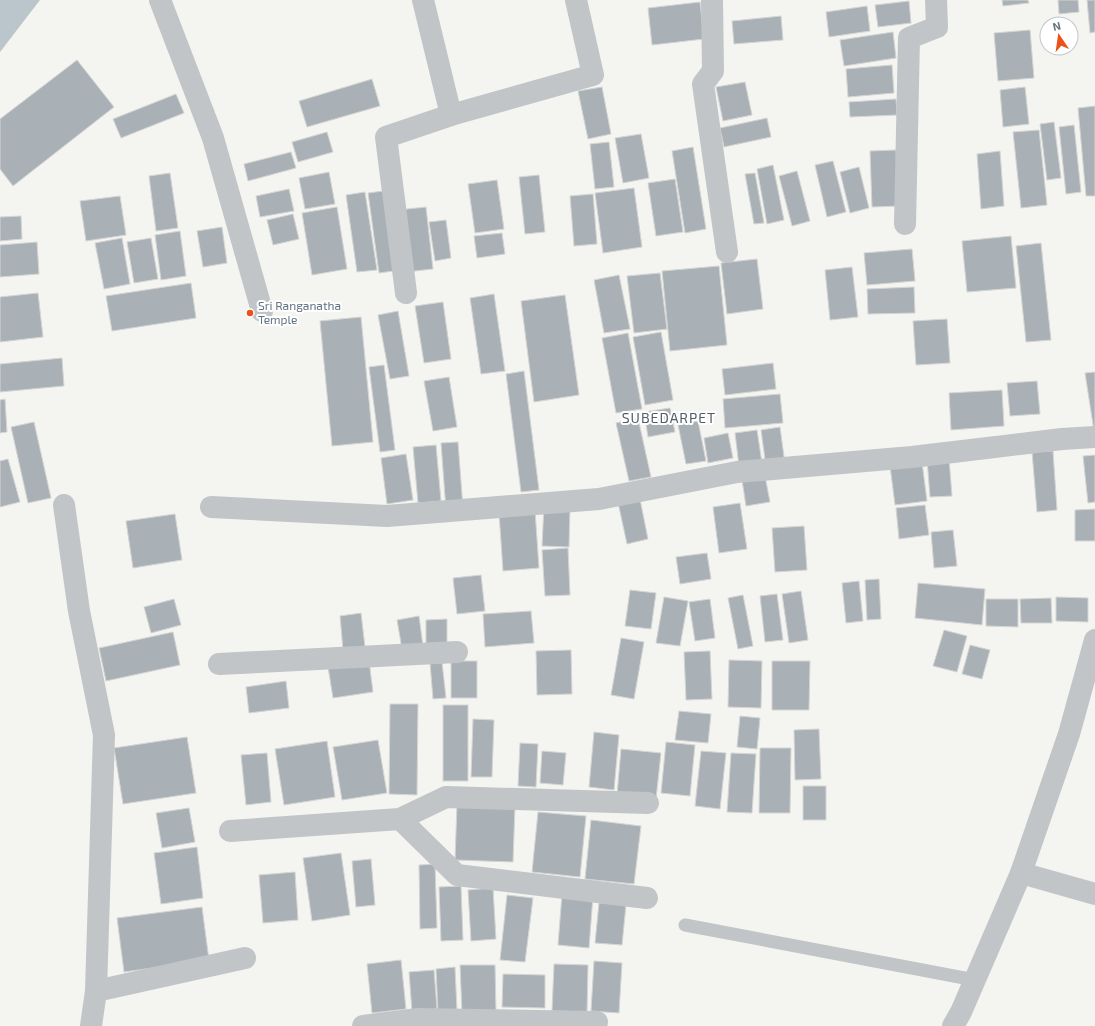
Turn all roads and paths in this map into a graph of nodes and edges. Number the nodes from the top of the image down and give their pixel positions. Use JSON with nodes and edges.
{"nodes":[{"id":1,"x":160,"y":0,"type":"edge"},
{"id":2,"x":423,"y":0,"type":"edge"},
{"id":3,"x":576,"y":0,"type":"edge"},
{"id":4,"x":712,"y":0,"type":"edge"},
{"id":5,"x":936,"y":0,"type":"edge"},
{"id":6,"x":451,"y":115,"type":"junction"},
{"id":7,"x":905,"y":224,"type":"dead end"},
{"id":8,"x":727,"y":252,"type":"dead end"},
{"id":9,"x":406,"y":293,"type":"dead end"},
{"id":10,"x":262,"y":311,"type":"dead end"},
{"id":11,"x":1095,"y":437,"type":"edge"},
{"id":12,"x":64,"y":505,"type":"dead end"},
{"id":13,"x":211,"y":507,"type":"dead end"},
{"id":14,"x":1095,"y":640,"type":"edge"},
{"id":15,"x":456,"y":652,"type":"dead end"},
{"id":16,"x":219,"y":664,"type":"dead end"},
{"id":17,"x":648,"y":803,"type":"dead end"},
{"id":18,"x":400,"y":819,"type":"junction"},
{"id":19,"x":230,"y":831,"type":"dead end"},
{"id":20,"x":1021,"y":874,"type":"junction"},
{"id":21,"x":1095,"y":894,"type":"edge"},
{"id":22,"x":647,"y":898,"type":"dead end"},
{"id":23,"x":685,"y":925,"type":"dead end"},
{"id":24,"x":245,"y":958,"type":"dead end"},
{"id":25,"x":975,"y":980,"type":"junction"},
{"id":26,"x":96,"y":991,"type":"junction"},
{"id":27,"x":597,"y":1022,"type":"dead end"},
{"id":28,"x":91,"y":1026,"type":"edge"},
{"id":29,"x":363,"y":1026,"type":"edge"},
{"id":30,"x":953,"y":1026,"type":"edge"}],
"edges":[{"from":1,"to":10,"type":"street"},
{"from":2,"to":6,"type":"street"},
{"from":3,"to":6,"type":"street"},
{"from":4,"to":8,"type":"street"},
{"from":5,"to":7,"type":"street"},
{"from":6,"to":9,"type":"street"},
{"from":11,"to":13,"type":"street"},
{"from":12,"to":26,"type":"street"},
{"from":14,"to":20,"type":"street"},
{"from":15,"to":16,"type":"street"},
{"from":17,"to":18,"type":"street"},
{"from":18,"to":19,"type":"street"},
{"from":18,"to":22,"type":"street"},
{"from":20,"to":21,"type":"street"},
{"from":20,"to":25,"type":"street"},
{"from":23,"to":25,"type":"lane"},
{"from":24,"to":26,"type":"street"},
{"from":25,"to":30,"type":"street"},
{"from":26,"to":28,"type":"street"},
{"from":27,"to":29,"type":"street"}]}
